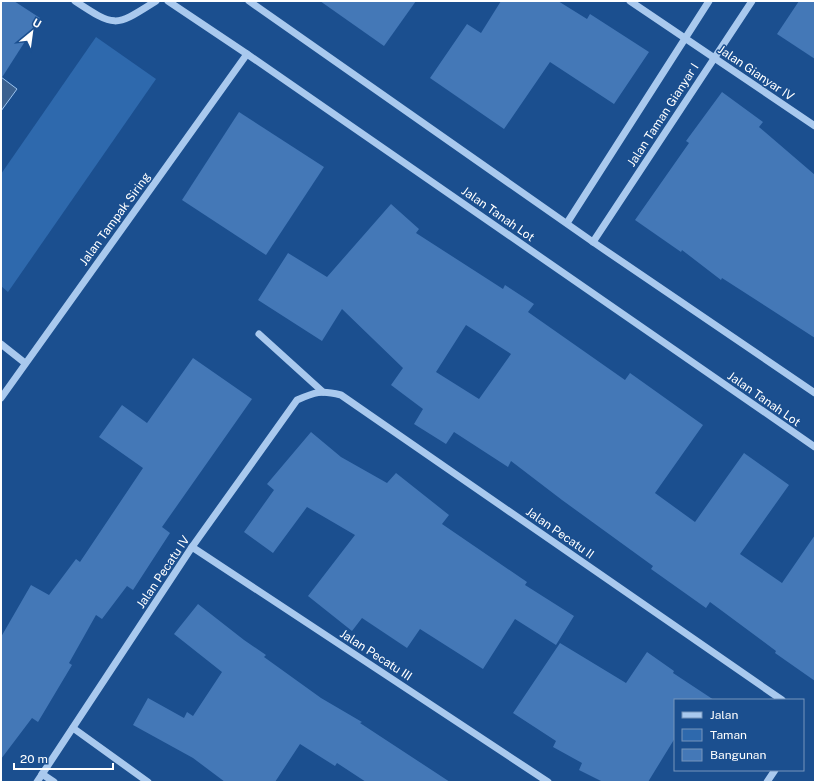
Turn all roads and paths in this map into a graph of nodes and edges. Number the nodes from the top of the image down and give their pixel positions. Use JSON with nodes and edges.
{"nodes":[{"id":1,"x":75,"y":1,"type":"edge"},
{"id":2,"x":156,"y":1,"type":"edge"},
{"id":3,"x":168,"y":1,"type":"edge"},
{"id":4,"x":249,"y":1,"type":"edge"},
{"id":5,"x":630,"y":1,"type":"edge"},
{"id":6,"x":709,"y":1,"type":"edge"},
{"id":7,"x":752,"y":1,"type":"edge"},
{"id":8,"x":685,"y":39,"type":"junction"},
{"id":9,"x":247,"y":54,"type":"junction"},
{"id":10,"x":714,"y":58,"type":"junction"},
{"id":11,"x":815,"y":126,"type":"edge"},
{"id":12,"x":567,"y":223,"type":"junction"},
{"id":13,"x":593,"y":242,"type":"junction"},
{"id":14,"x":259,"y":334,"type":"dead end"},
{"id":15,"x":1,"y":344,"type":"edge"},
{"id":16,"x":25,"y":363,"type":"junction"},
{"id":17,"x":323,"y":392,"type":"junction"},
{"id":18,"x":815,"y":393,"type":"edge"},
{"id":19,"x":1,"y":398,"type":"edge"},
{"id":20,"x":815,"y":447,"type":"edge"},
{"id":21,"x":192,"y":547,"type":"junction"},
{"id":22,"x":781,"y":699,"type":"edge"},
{"id":23,"x":73,"y":728,"type":"junction"},
{"id":24,"x":774,"y":771,"type":"edge"},
{"id":25,"x":42,"y":774,"type":"junction"},
{"id":26,"x":37,"y":782,"type":"edge"},
{"id":27,"x":54,"y":782,"type":"edge"},
{"id":28,"x":148,"y":782,"type":"edge"},
{"id":29,"x":548,"y":782,"type":"edge"},
{"id":30,"x":767,"y":782,"type":"edge"}],
"edges":[{"from":1,"to":2,"type":"street"},
{"from":3,"to":9,"type":"street","name":"Jalan Tanah Lot"},
{"from":4,"to":12,"type":"street"},
{"from":5,"to":8,"type":"street","name":"Jalan Gianyar IV"},
{"from":6,"to":8,"type":"street","name":"Jalan Taman Gianyar I"},
{"from":7,"to":10,"type":"street","name":"Jalan Taman Gianyar I"},
{"from":8,"to":10,"type":"street","name":"Jalan Gianyar IV"},
{"from":8,"to":12,"type":"street","name":"Jalan Taman Gianyar I"},
{"from":9,"to":16,"type":"street","name":"Jalan Tampak Siring"},
{"from":9,"to":20,"type":"street","name":"Jalan Tanah Lot"},
{"from":10,"to":11,"type":"street","name":"Jalan Gianyar IV"},
{"from":10,"to":13,"type":"street","name":"Jalan Taman Gianyar I"},
{"from":12,"to":13,"type":"street"},
{"from":13,"to":18,"type":"street"},
{"from":14,"to":17,"type":"street"},
{"from":15,"to":16,"type":"street"},
{"from":16,"to":19,"type":"street","name":"Jalan Tampak Siring"},
{"from":17,"to":21,"type":"street","name":"Jalan Pecatu IV"},
{"from":17,"to":22,"type":"street","name":"Jalan Pecatu II"},
{"from":21,"to":23,"type":"street","name":"Jalan Pecatu IV"},
{"from":21,"to":29,"type":"street","name":"Jalan Pecatu III"},
{"from":23,"to":25,"type":"street","name":"Jalan Pecatu IV"},
{"from":23,"to":28,"type":"street"},
{"from":24,"to":30,"type":"street"},
{"from":25,"to":26,"type":"street","name":"Jalan Pecatu IV"},
{"from":25,"to":27,"type":"street"}]}
